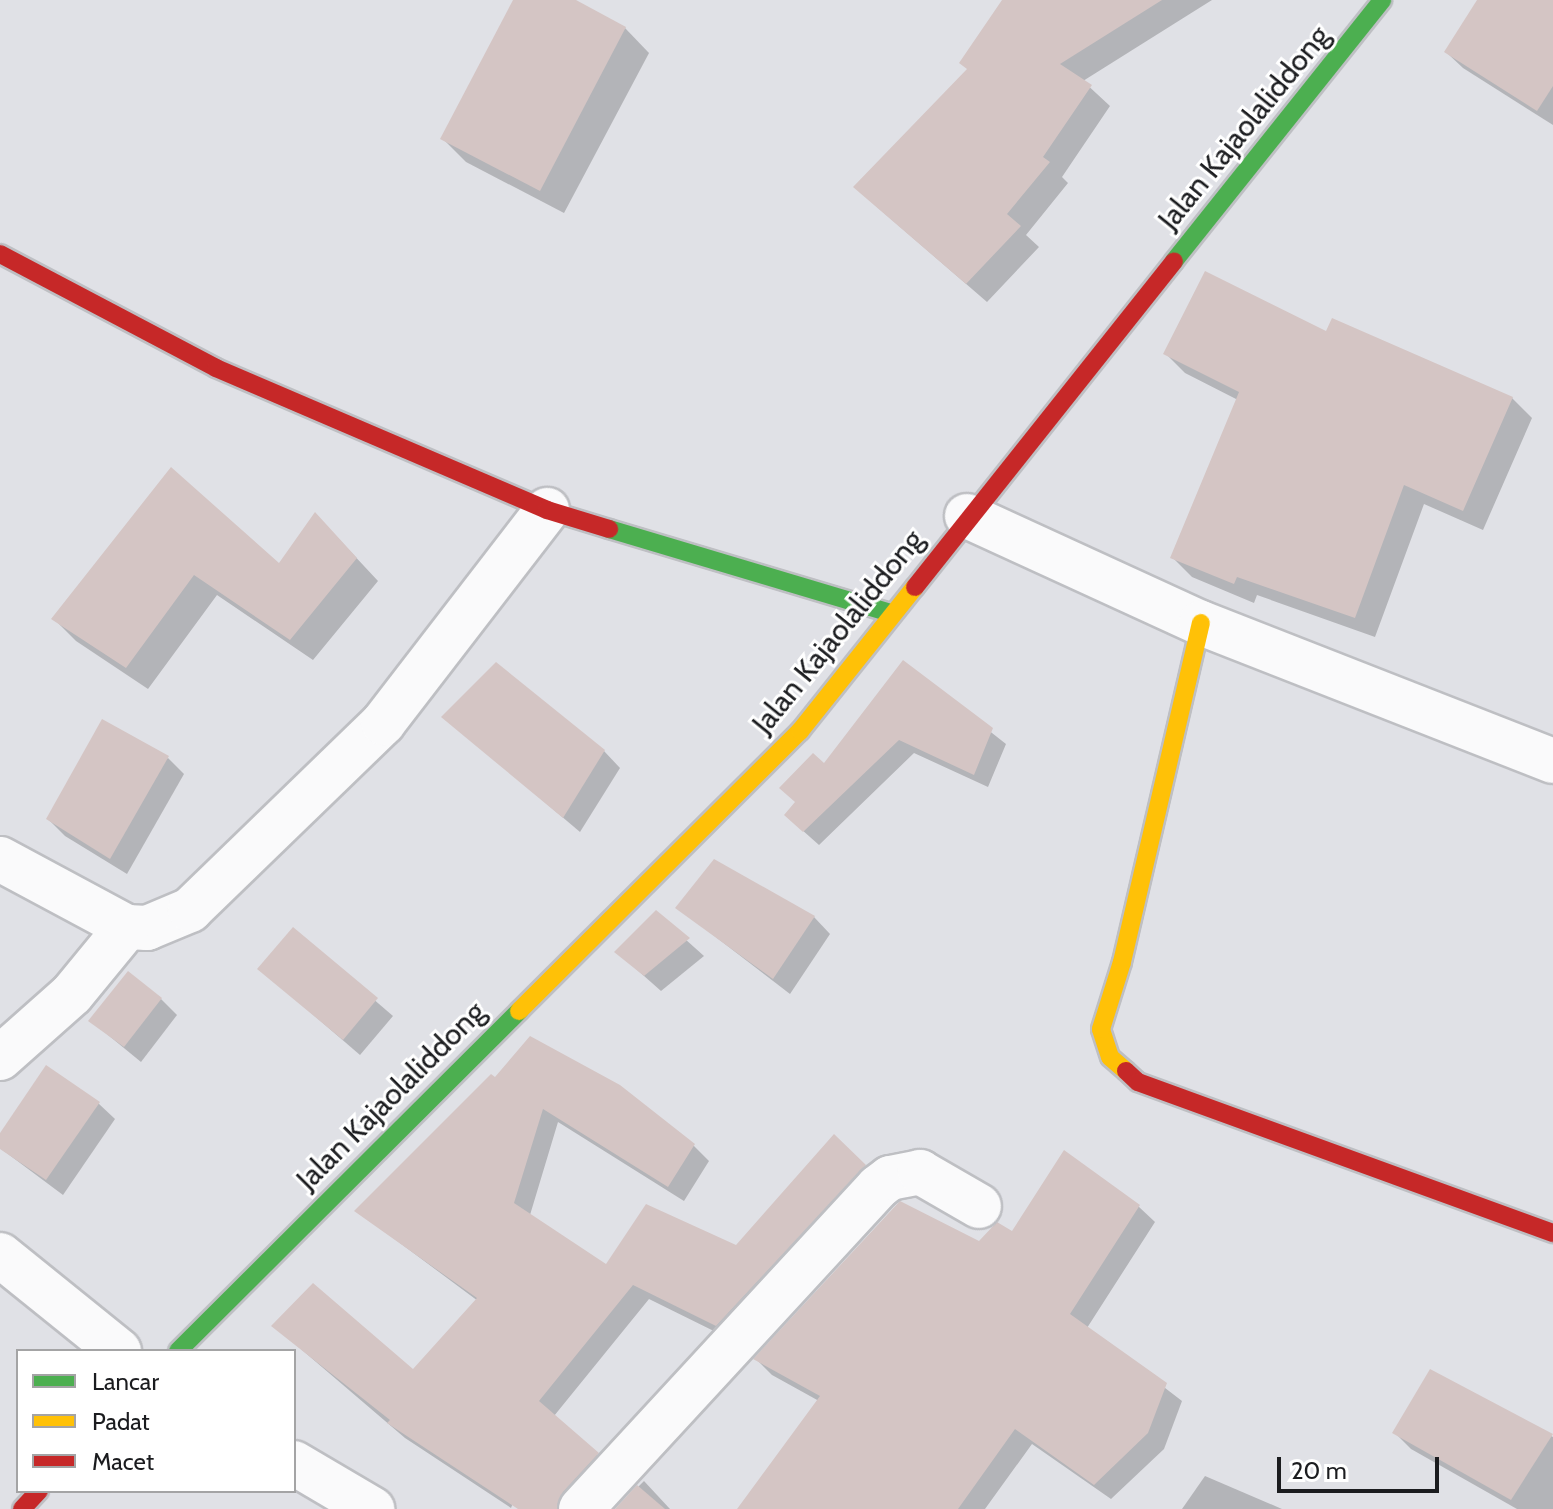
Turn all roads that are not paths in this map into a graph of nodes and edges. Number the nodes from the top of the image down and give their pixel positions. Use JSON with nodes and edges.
{"nodes":[{"id":1,"x":1382,"y":0,"type":"edge"},
{"id":2,"x":0,"y":254,"type":"edge"},
{"id":3,"x":547,"y":510,"type":"junction"},
{"id":4,"x":967,"y":516,"type":"junction"},
{"id":5,"x":891,"y":613,"type":"junction"},
{"id":6,"x":1201,"y":623,"type":"junction"},
{"id":7,"x":1553,"y":761,"type":"edge"},
{"id":8,"x":0,"y":859,"type":"edge"},
{"id":9,"x":127,"y":927,"type":"junction"},
{"id":10,"x":0,"y":1058,"type":"edge"},
{"id":11,"x":979,"y":1206,"type":"dead end"},
{"id":12,"x":1553,"y":1233,"type":"edge"},
{"id":13,"x":0,"y":1255,"type":"edge"},
{"id":14,"x":117,"y":1349,"type":"edge"},
{"id":15,"x":180,"y":1349,"type":"edge"},
{"id":16,"x":296,"y":1464,"type":"edge"},
{"id":17,"x":37,"y":1493,"type":"edge"},
{"id":18,"x":22,"y":1509,"type":"edge"},
{"id":19,"x":372,"y":1509,"type":"edge"},
{"id":20,"x":581,"y":1509,"type":"edge"}],
"edges":[{"from":1,"to":4,"type":"street","name":"Jalan Kajaolaliddong"},
{"from":2,"to":3,"type":"street"},
{"from":3,"to":5,"type":"street"},
{"from":3,"to":9,"type":"street"},
{"from":4,"to":5,"type":"street","name":"Jalan Kajaolaliddong"},
{"from":4,"to":6,"type":"street"},
{"from":5,"to":15,"type":"street","name":"Jalan Kajaolaliddong"},
{"from":6,"to":7,"type":"street"},
{"from":6,"to":12,"type":"street"},
{"from":8,"to":9,"type":"street"},
{"from":9,"to":10,"type":"street"},
{"from":11,"to":20,"type":"street"},
{"from":13,"to":14,"type":"street"},
{"from":16,"to":19,"type":"street"},
{"from":17,"to":18,"type":"street"}]}
